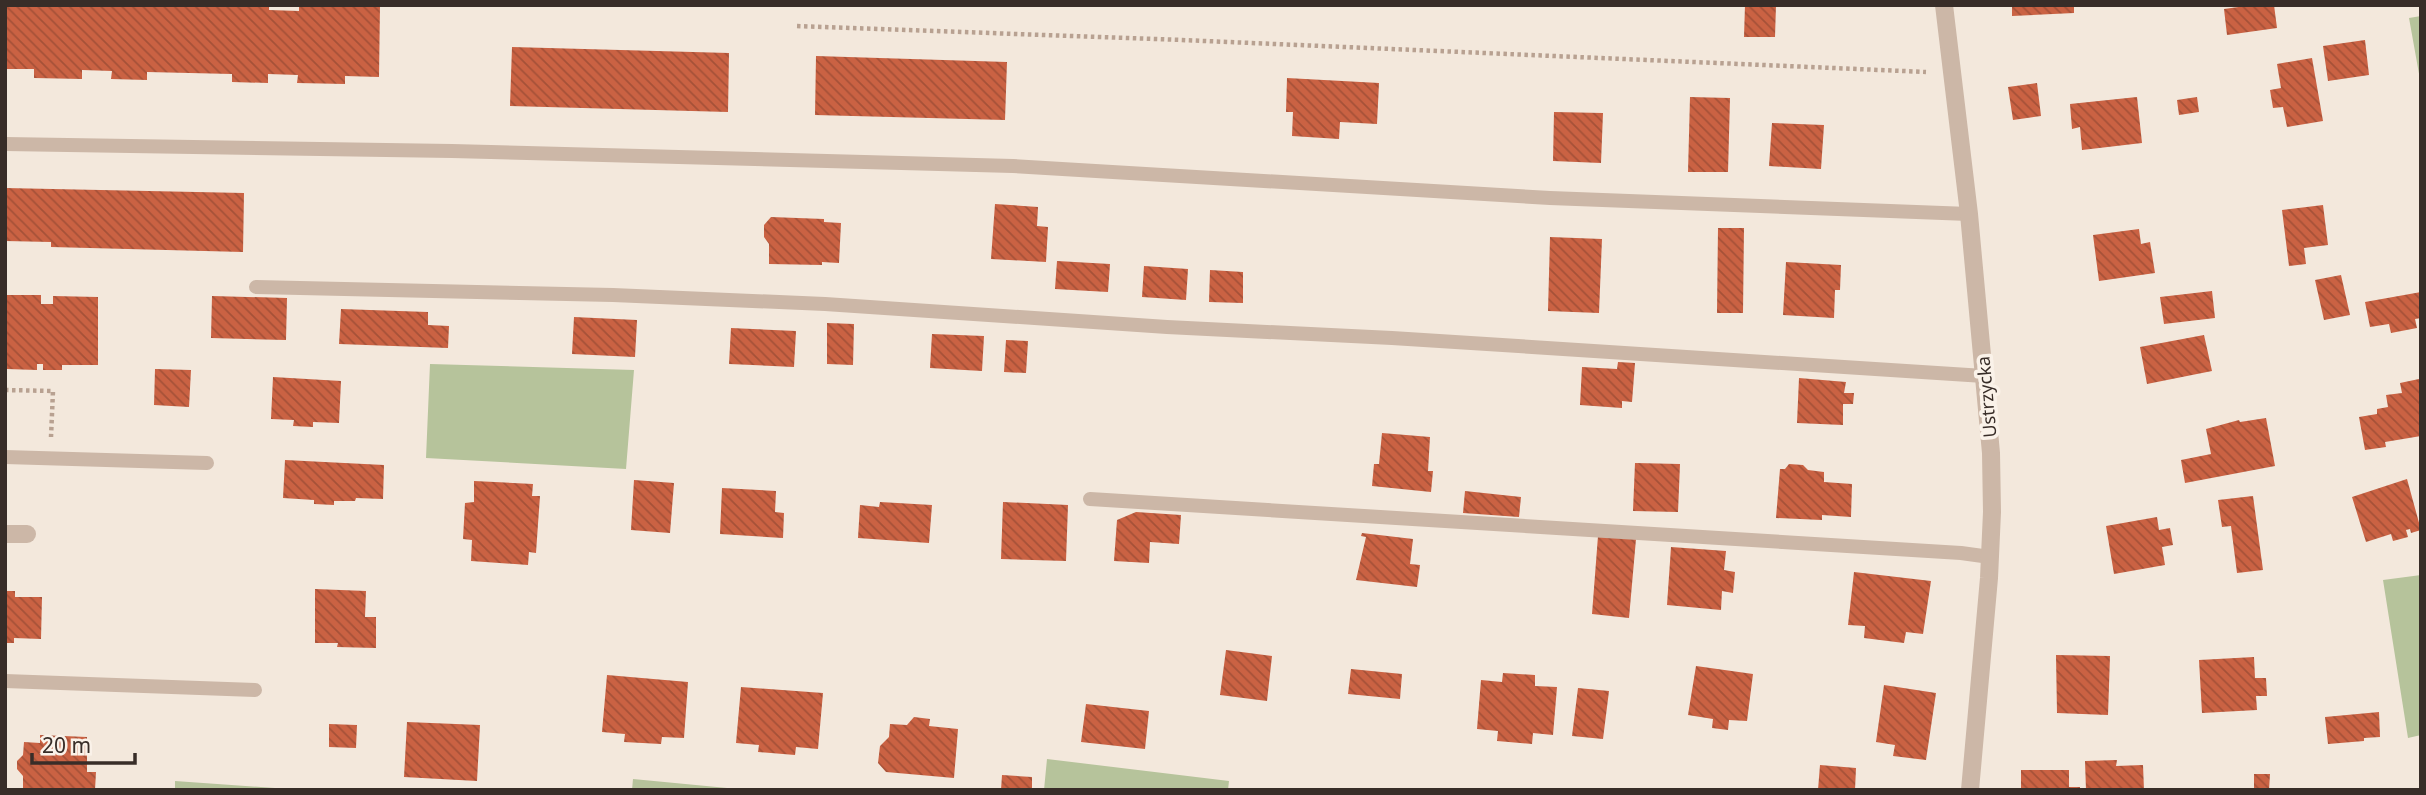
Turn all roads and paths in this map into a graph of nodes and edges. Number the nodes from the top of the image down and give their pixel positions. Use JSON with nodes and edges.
{"nodes":[{"id":1,"x":1944,"y":5,"type":"edge"},
{"id":2,"x":797,"y":26,"type":"dead end"},
{"id":3,"x":1952,"y":71,"type":"junction"},
{"id":4,"x":5,"y":144,"type":"edge"},
{"id":5,"x":1969,"y":214,"type":"junction"},
{"id":6,"x":256,"y":287,"type":"dead end"},
{"id":7,"x":1984,"y":376,"type":"junction"},
{"id":8,"x":5,"y":390,"type":"edge"},
{"id":9,"x":5,"y":457,"type":"edge"},
{"id":10,"x":50,"y":458,"type":"junction"},
{"id":11,"x":207,"y":463,"type":"dead end"},
{"id":12,"x":1090,"y":499,"type":"dead end"},
{"id":13,"x":5,"y":534,"type":"edge"},
{"id":14,"x":27,"y":534,"type":"dead end"},
{"id":15,"x":1990,"y":557,"type":"junction"},
{"id":16,"x":5,"y":681,"type":"edge"},
{"id":17,"x":255,"y":690,"type":"dead end"},
{"id":18,"x":1970,"y":790,"type":"edge"}],
"edges":[{"from":1,"to":3,"type":"street","name":"Ustrzycka"},
{"from":2,"to":3,"type":"path"},
{"from":3,"to":5,"type":"street","name":"Ustrzycka"},
{"from":4,"to":5,"type":"lane"},
{"from":5,"to":7,"type":"street","name":"Ustrzycka"},
{"from":6,"to":7,"type":"lane"},
{"from":7,"to":15,"type":"street","name":"Ustrzycka"},
{"from":8,"to":10,"type":"path"},
{"from":9,"to":10,"type":"lane"},
{"from":10,"to":11,"type":"lane"},
{"from":12,"to":15,"type":"lane"},
{"from":13,"to":14,"type":"street"},
{"from":15,"to":18,"type":"street","name":"Ustrzycka"},
{"from":16,"to":17,"type":"lane"}]}
